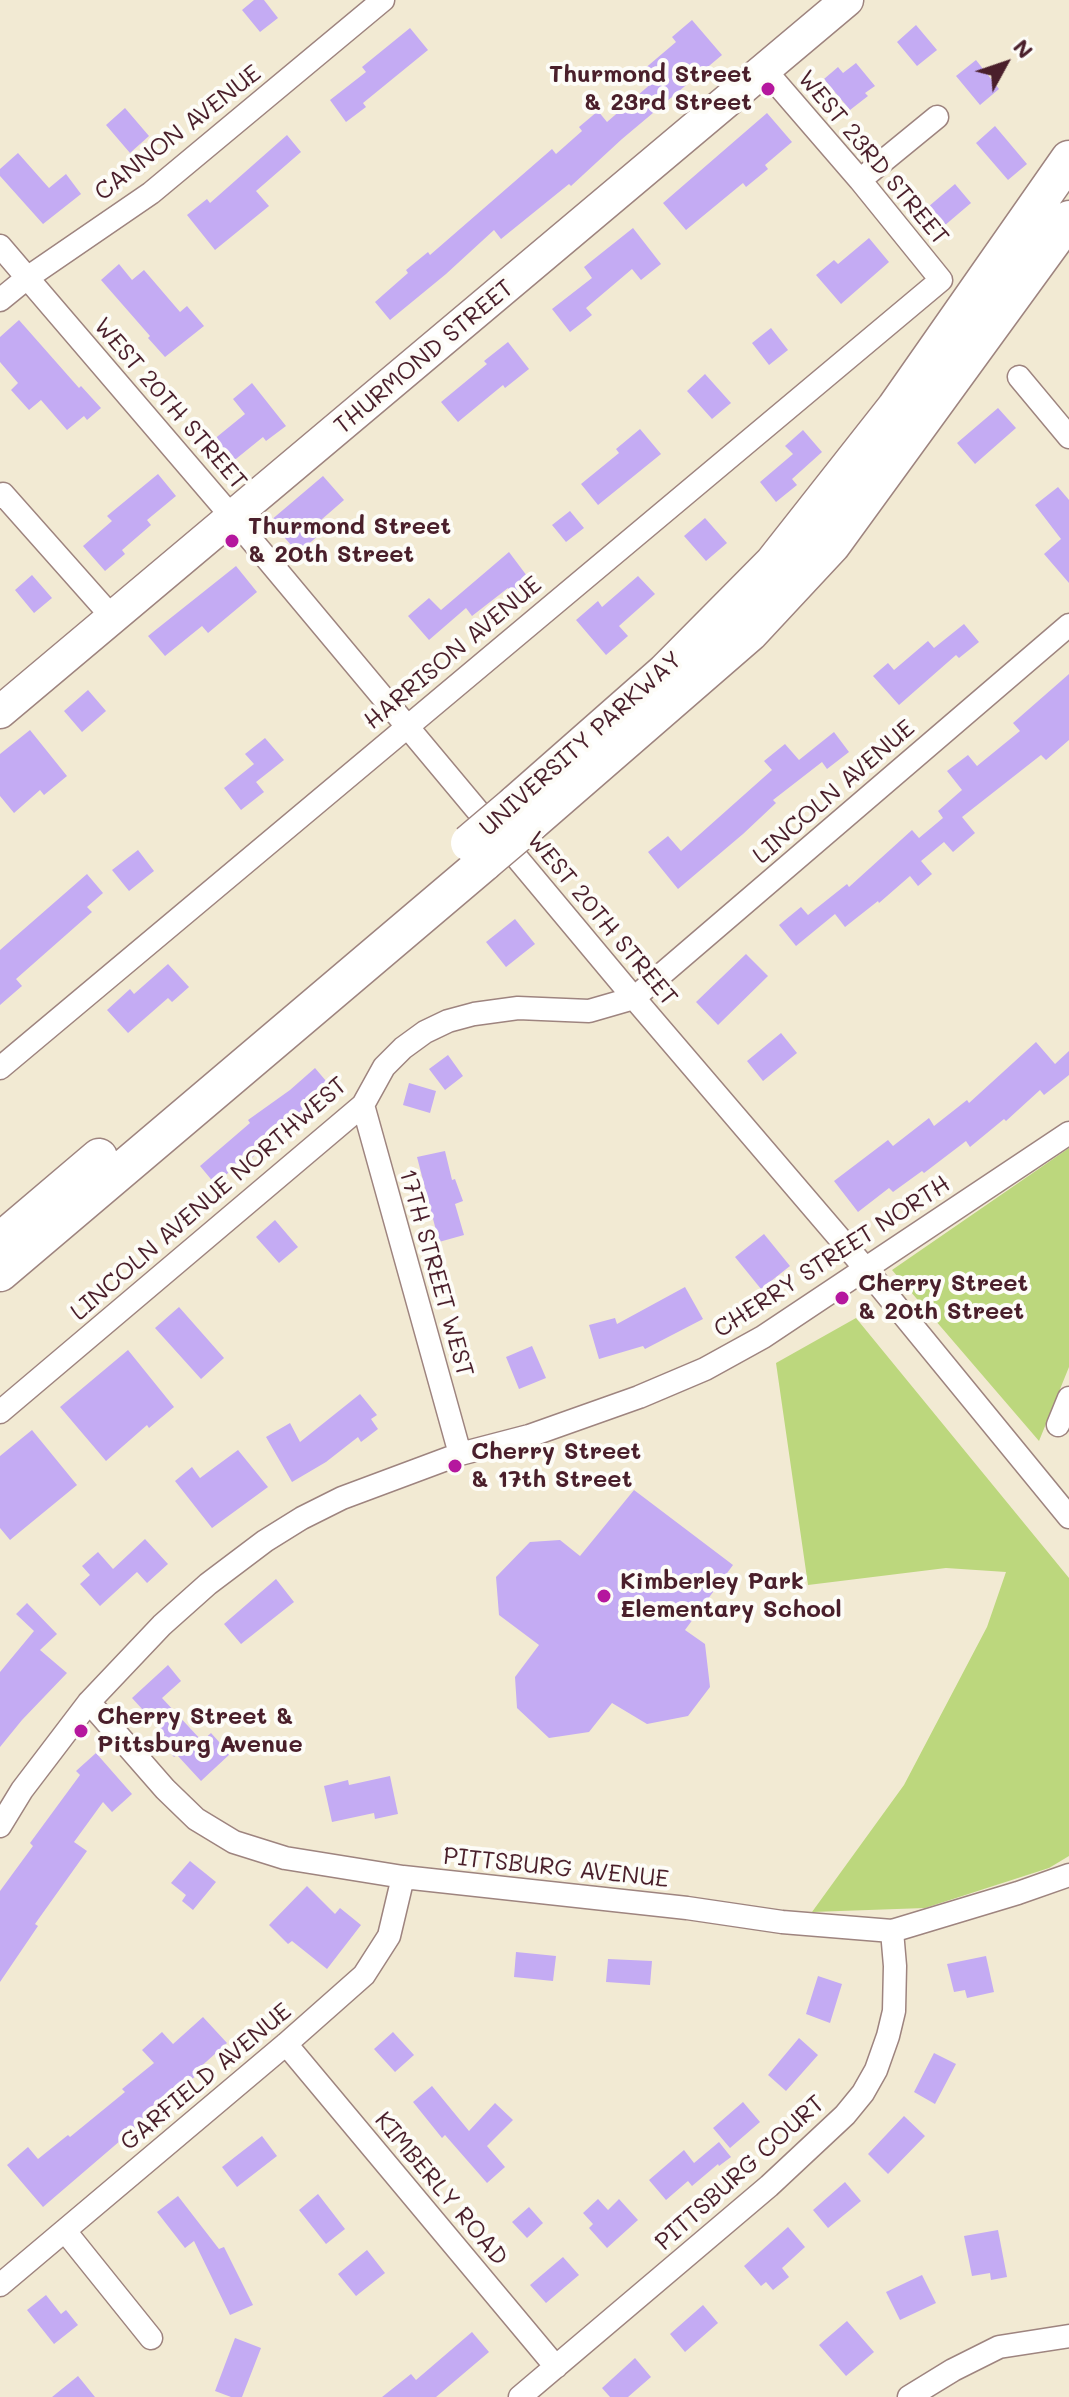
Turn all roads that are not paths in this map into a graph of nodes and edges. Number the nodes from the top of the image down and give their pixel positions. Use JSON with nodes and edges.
{"nodes":[{"id":1,"x":383,"y":0,"type":"edge"},
{"id":2,"x":847,"y":0,"type":"edge"},
{"id":3,"x":765,"y":70,"type":"junction"},
{"id":4,"x":937,"y":117,"type":"dead end"},
{"id":5,"x":1069,"y":159,"type":"edge"},
{"id":6,"x":860,"y":180,"type":"junction"},
{"id":7,"x":1069,"y":219,"type":"edge"},
{"id":8,"x":0,"y":246,"type":"edge"},
{"id":9,"x":27,"y":278,"type":"junction"},
{"id":10,"x":941,"y":280,"type":"joint"},
{"id":11,"x":0,"y":300,"type":"edge"},
{"id":12,"x":1019,"y":377,"type":"dead end"},
{"id":13,"x":1069,"y":437,"type":"edge"},
{"id":14,"x":0,"y":497,"type":"edge"},
{"id":15,"x":233,"y":518,"type":"junction"},
{"id":16,"x":113,"y":618,"type":"junction"},
{"id":17,"x":1069,"y":625,"type":"edge"},
{"id":18,"x":0,"y":712,"type":"edge"},
{"id":19,"x":407,"y":726,"type":"junction"},
{"id":20,"x":523,"y":813,"type":"junction"},
{"id":21,"x":477,"y":852,"type":"junction"},
{"id":22,"x":634,"y":998,"type":"junction"},
{"id":23,"x":0,"y":1068,"type":"edge"},
{"id":24,"x":363,"y":1105,"type":"junction"},
{"id":25,"x":1069,"y":1133,"type":"edge"},
{"id":26,"x":0,"y":1241,"type":"edge"},
{"id":27,"x":865,"y":1268,"type":"junction"},
{"id":28,"x":0,"y":1273,"type":"edge"},
{"id":29,"x":1069,"y":1398,"type":"edge"},
{"id":30,"x":0,"y":1412,"type":"edge"},
{"id":31,"x":1058,"y":1425,"type":"dead end"},
{"id":32,"x":460,"y":1454,"type":"junction"},
{"id":33,"x":1069,"y":1517,"type":"edge"},
{"id":34,"x":89,"y":1702,"type":"junction"},
{"id":35,"x":0,"y":1826,"type":"edge"},
{"id":36,"x":1069,"y":1875,"type":"edge"},
{"id":37,"x":403,"y":1877,"type":"junction"},
{"id":38,"x":892,"y":1931,"type":"junction"},
{"id":39,"x":286,"y":2044,"type":"junction"},
{"id":40,"x":65,"y":2231,"type":"junction"},
{"id":41,"x":0,"y":2285,"type":"edge"},
{"id":42,"x":1069,"y":2336,"type":"edge"},
{"id":43,"x":151,"y":2338,"type":"dead end"},
{"id":44,"x":556,"y":2367,"type":"junction"},
{"id":45,"x":520,"y":2397,"type":"edge"},
{"id":46,"x":909,"y":2397,"type":"edge"}],
"edges":[{"from":1,"to":9,"type":"street","name":"CANNON AVENUE"},
{"from":2,"to":3,"type":"street","name":"THURMOND STREET"},
{"from":3,"to":6,"type":"street","name":"WEST 23RD STREET"},
{"from":3,"to":15,"type":"street","name":"THURMOND STREET"},
{"from":4,"to":6,"type":"street"},
{"from":5,"to":20,"type":"main road","name":"UNIVERSITY PARKWAY"},
{"from":6,"to":10,"type":"street","name":"WEST 23RD STREET"},
{"from":7,"to":20,"type":"main road","name":"UNIVERSITY PARKWAY"},
{"from":8,"to":9,"type":"street","name":"WEST 20TH STREET"},
{"from":9,"to":11,"type":"street","name":"CANNON AVENUE"},
{"from":9,"to":15,"type":"street","name":"WEST 20TH STREET"},
{"from":10,"to":19,"type":"street","name":"HARRISON AVENUE"},
{"from":12,"to":13,"type":"street"},
{"from":14,"to":16,"type":"street"},
{"from":15,"to":16,"type":"street","name":"THURMOND STREET"},
{"from":15,"to":19,"type":"street","name":"WEST 20TH STREET"},
{"from":16,"to":18,"type":"street","name":"THURMOND STREET"},
{"from":17,"to":22,"type":"street","name":"LINCOLN AVENUE"},
{"from":19,"to":22,"type":"street","name":"WEST 20TH STREET"},
{"from":19,"to":23,"type":"street","name":"HARRISON AVENUE"},
{"from":20,"to":21,"type":"main road","name":"UNIVERSITY PARKWAY","bridge":true},
{"from":21,"to":26,"type":"main road","name":"UNIVERSITY PARKWAY"},
{"from":21,"to":28,"type":"main road","name":"UNIVERSITY PARKWAY"},
{"from":22,"to":24,"type":"street","name":"LINCOLN AVENUE NORTHWEST"},
{"from":22,"to":27,"type":"street","name":"WEST 20TH STREET"},
{"from":24,"to":30,"type":"street","name":"LINCOLN AVENUE NORTHWEST"},
{"from":24,"to":32,"type":"street","name":"17TH STREET WEST"},
{"from":25,"to":27,"type":"street","name":"CHERRY STREET NORTH"},
{"from":27,"to":32,"type":"street","name":"CHERRY STREET NORTH"},
{"from":27,"to":33,"type":"street","name":"WEST 20TH STREET"},
{"from":29,"to":31,"type":"street"},
{"from":32,"to":34,"type":"street","name":"CHERRY STREET NORTH"},
{"from":34,"to":35,"type":"street","name":"CHERRY STREET NORTH"},
{"from":34,"to":37,"type":"street","name":"PITTSBURG AVENUE"},
{"from":36,"to":38,"type":"street","name":"PITTSBURG AVENUE"},
{"from":37,"to":38,"type":"street","name":"PITTSBURG AVENUE"},
{"from":37,"to":39,"type":"street","name":"GARFIELD AVENUE"},
{"from":38,"to":44,"type":"street","name":"PITTSBURG COURT"},
{"from":39,"to":40,"type":"street","name":"GARFIELD AVENUE"},
{"from":39,"to":44,"type":"street","name":"KIMBERLY ROAD"},
{"from":40,"to":41,"type":"street","name":"GARFIELD AVENUE"},
{"from":40,"to":43,"type":"street"},
{"from":42,"to":46,"type":"street"},
{"from":44,"to":45,"type":"street","name":"PITTSBURG COURT"}]}
